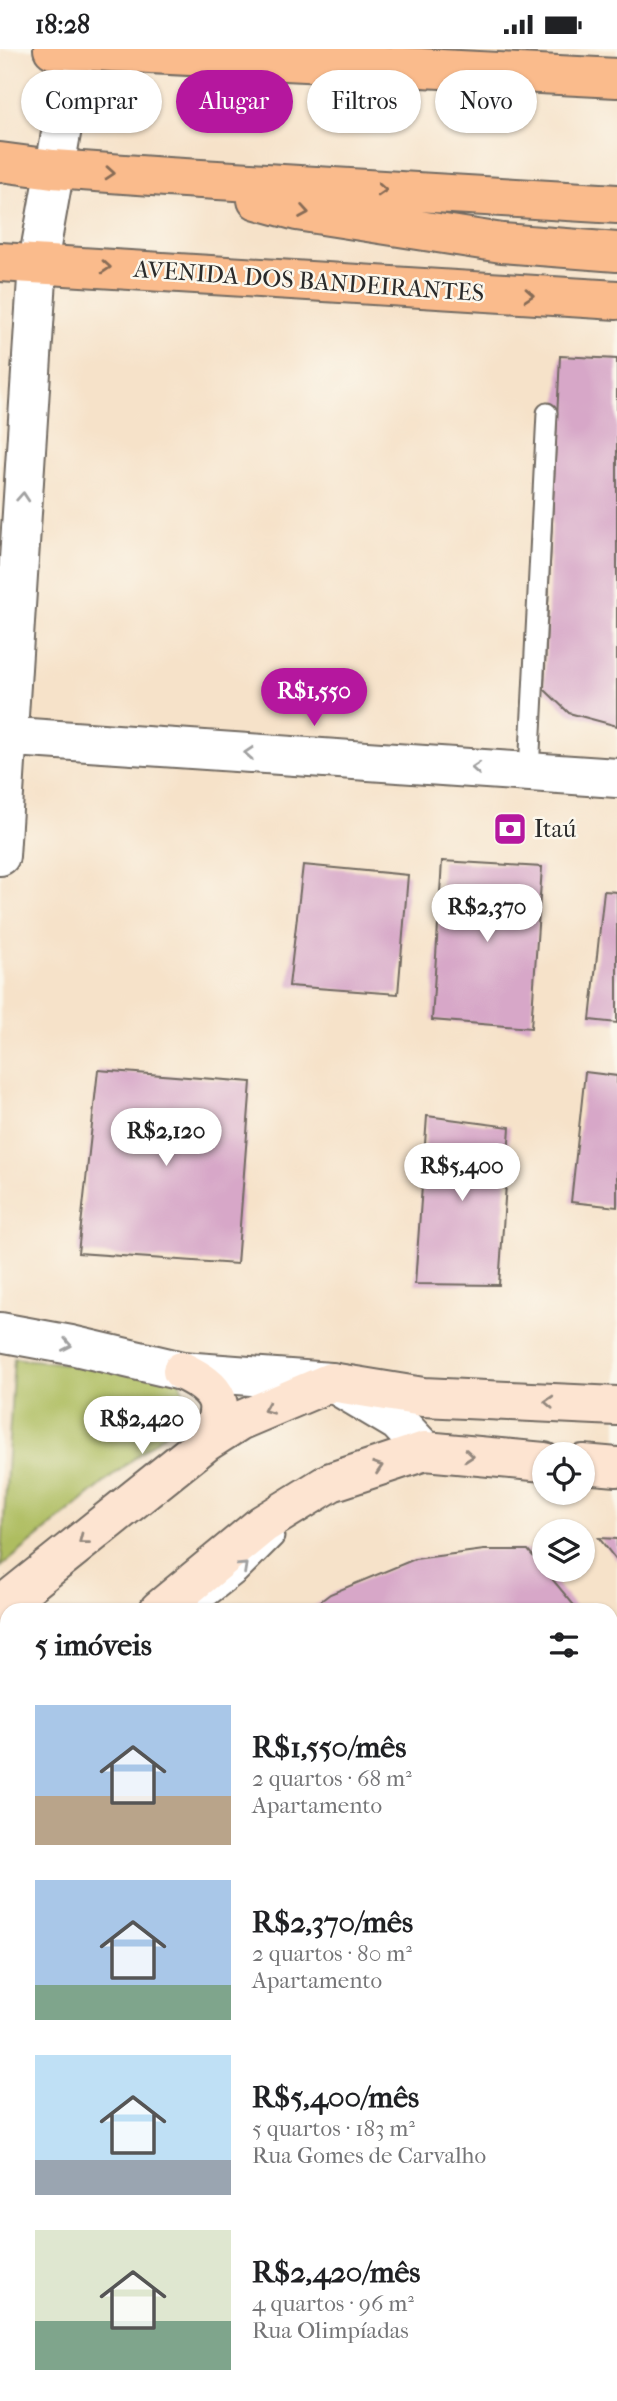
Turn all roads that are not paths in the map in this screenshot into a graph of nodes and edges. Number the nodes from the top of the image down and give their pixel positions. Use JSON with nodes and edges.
{"nodes":[{"id":1,"x":68,"y":50,"type":"edge"},
{"id":2,"x":617,"y":78,"type":"edge"},
{"id":3,"x":0,"y":162,"type":"edge"},
{"id":4,"x":53,"y":169,"type":"junction"},
{"id":5,"x":167,"y":177,"type":"junction"},
{"id":6,"x":617,"y":204,"type":"edge"},
{"id":7,"x":617,"y":252,"type":"edge"},
{"id":8,"x":0,"y":262,"type":"edge"},
{"id":9,"x":38,"y":263,"type":"junction"},
{"id":10,"x":617,"y":300,"type":"edge"},
{"id":11,"x":547,"y":413,"type":"dead end"},
{"id":12,"x":4,"y":736,"type":"edge"},
{"id":13,"x":529,"y":772,"type":"junction"},
{"id":14,"x":617,"y":778,"type":"edge"},
{"id":15,"x":0,"y":856,"type":"edge"},
{"id":16,"x":0,"y":1332,"type":"edge"},
{"id":17,"x":183,"y":1371,"type":"junction"},
{"id":18,"x":331,"y":1382,"type":"junction"},
{"id":19,"x":617,"y":1406,"type":"edge"},
{"id":20,"x":206,"y":1443,"type":"junction"},
{"id":21,"x":425,"y":1451,"type":"junction"},
{"id":22,"x":532,"y":1461,"type":"edge"},
{"id":23,"x":595,"y":1465,"type":"edge"},
{"id":24,"x":617,"y":1467,"type":"edge"},
{"id":25,"x":331,"y":1482,"type":"junction"},
{"id":26,"x":5,"y":1603,"type":"edge"},
{"id":27,"x":167,"y":1603,"type":"edge"},
{"id":28,"x":200,"y":1603,"type":"edge"}],
"edges":[{"from":1,"to":2,"type":"highway"},
{"from":1,"to":4,"type":"street"},
{"from":3,"to":4,"type":"highway"},
{"from":4,"to":5,"type":"highway","one_way":true},
{"from":4,"to":9,"type":"street"},
{"from":5,"to":6,"type":"highway","one_way":true},
{"from":5,"to":7,"type":"highway","one_way":true},
{"from":8,"to":9,"type":"highway","name":"AVENIDA DOS BANDEIRANTES"},
{"from":9,"to":10,"type":"highway","name":"AVENIDA DOS BANDEIRANTES","one_way":true},
{"from":12,"to":9,"type":"street","one_way":true},
{"from":11,"to":13,"type":"lane"},
{"from":13,"to":12,"type":"street","one_way":true},
{"from":12,"to":15,"type":"street"},
{"from":13,"to":14,"type":"street"},
{"from":16,"to":17,"type":"street","one_way":true},
{"from":17,"to":18,"type":"street"},
{"from":17,"to":20,"type":"street"},
{"from":19,"to":18,"type":"street","one_way":true},
{"from":18,"to":20,"type":"street","one_way":true},
{"from":18,"to":21,"type":"street"},
{"from":20,"to":26,"type":"street","one_way":true},
{"from":21,"to":22,"type":"street","one_way":true},
{"from":25,"to":21,"type":"street","one_way":true},
{"from":23,"to":24,"type":"street"},
{"from":25,"to":27,"type":"street"},
{"from":28,"to":25,"type":"lane","one_way":true}]}
